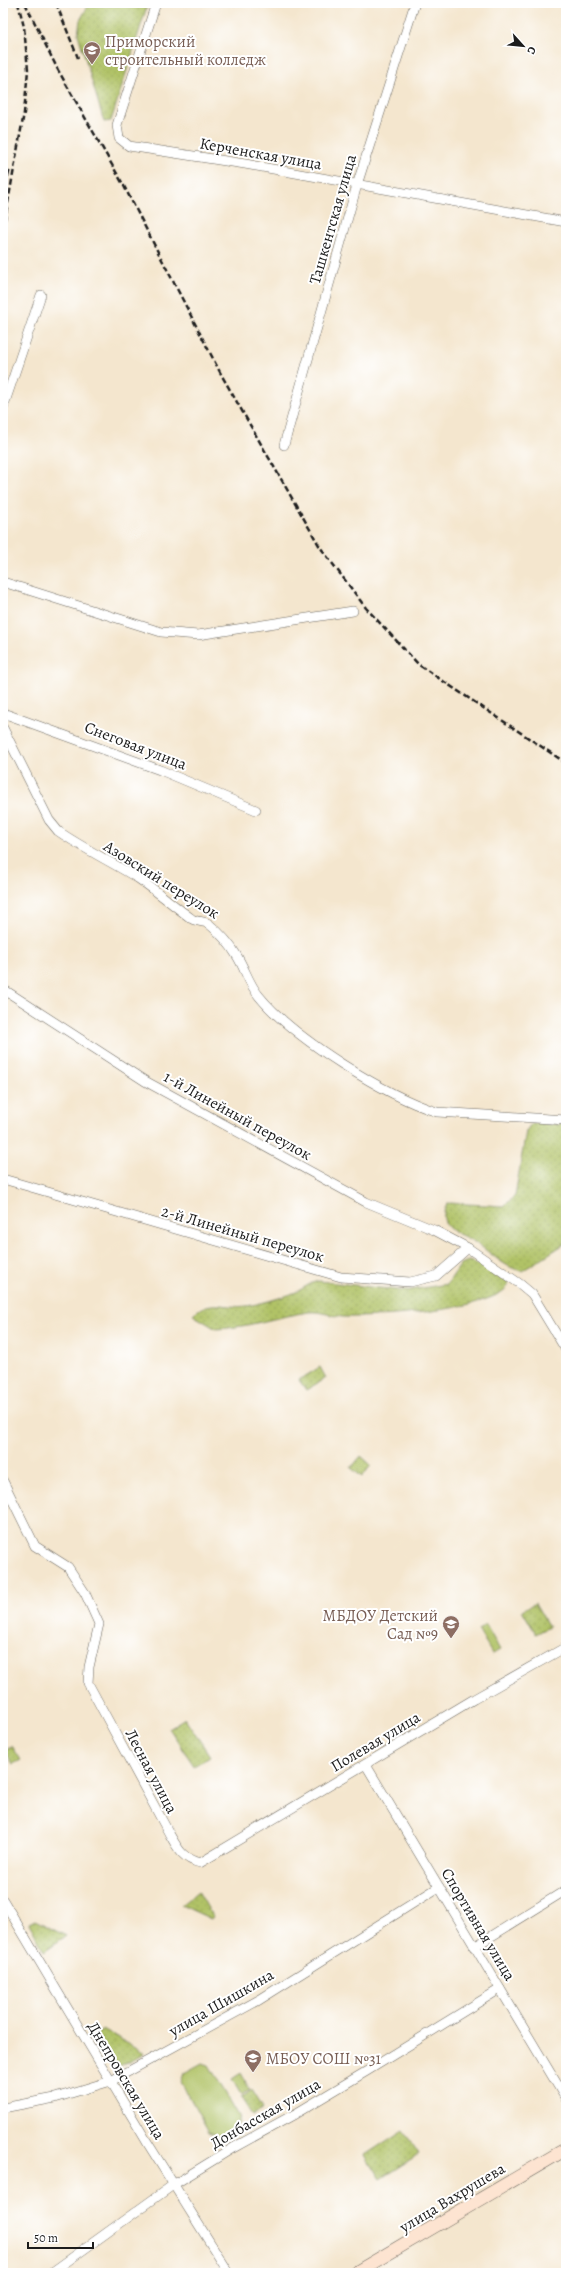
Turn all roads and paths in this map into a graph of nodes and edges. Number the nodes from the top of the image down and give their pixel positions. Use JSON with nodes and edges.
{"nodes":[{"id":1,"x":156,"y":3,"type":"edge"},
{"id":2,"x":415,"y":3,"type":"edge"},
{"id":3,"x":357,"y":185,"type":"junction"},
{"id":4,"x":566,"y":222,"type":"edge"},
{"id":5,"x":41,"y":295,"type":"dead end"},
{"id":6,"x":3,"y":408,"type":"edge"},
{"id":7,"x":284,"y":444,"type":"dead end"},
{"id":8,"x":3,"y":582,"type":"edge"},
{"id":9,"x":353,"y":611,"type":"dead end"},
{"id":10,"x":3,"y":713,"type":"edge"},
{"id":11,"x":3,"y":728,"type":"edge"},
{"id":12,"x":256,"y":810,"type":"dead end"},
{"id":13,"x":3,"y":989,"type":"edge"},
{"id":14,"x":566,"y":1120,"type":"edge"},
{"id":15,"x":3,"y":1179,"type":"edge"},
{"id":16,"x":468,"y":1248,"type":"junction"},
{"id":17,"x":566,"y":1350,"type":"edge"},
{"id":18,"x":3,"y":1481,"type":"edge"},
{"id":19,"x":566,"y":1647,"type":"edge"},
{"id":20,"x":366,"y":1765,"type":"junction"},
{"id":21,"x":200,"y":1863,"type":"joint"},
{"id":22,"x":440,"y":1887,"type":"junction"},
{"id":23,"x":566,"y":1890,"type":"edge"},
{"id":24,"x":3,"y":1900,"type":"edge"},
{"id":25,"x":474,"y":1947,"type":"junction"},
{"id":26,"x":500,"y":1989,"type":"junction"},
{"id":27,"x":111,"y":2081,"type":"junction"},
{"id":28,"x":566,"y":2099,"type":"edge"},
{"id":29,"x":3,"y":2108,"type":"edge"},
{"id":30,"x":566,"y":2149,"type":"edge"},
{"id":31,"x":173,"y":2185,"type":"junction"},
{"id":32,"x":51,"y":2273,"type":"edge"},
{"id":33,"x":229,"y":2273,"type":"edge"},
{"id":34,"x":355,"y":2273,"type":"edge"}],
"edges":[{"from":1,"to":3,"type":"street","name":"Керченская улица"},
{"from":2,"to":3,"type":"street","name":"Ташкентская улица"},
{"from":3,"to":4,"type":"street","name":"Керченская улица"},
{"from":3,"to":7,"type":"street","name":"Ташкентская улица"},
{"from":5,"to":6,"type":"street"},
{"from":8,"to":9,"type":"street"},
{"from":10,"to":12,"type":"street","name":"Снеговая улица"},
{"from":11,"to":14,"type":"street","name":"Азовский переулок"},
{"from":13,"to":16,"type":"street","name":"1-й Линейный переулок"},
{"from":15,"to":16,"type":"street","name":"2-й Линейный переулок"},
{"from":16,"to":17,"type":"street","name":"1-й Линейный переулок"},
{"from":18,"to":21,"type":"street","name":"Лесная улица"},
{"from":19,"to":20,"type":"street","name":"Полевая улица"},
{"from":20,"to":21,"type":"street","name":"Полевая улица"},
{"from":20,"to":22,"type":"street","name":"Спортивная улица"},
{"from":22,"to":25,"type":"street","name":"Спортивная улица"},
{"from":22,"to":27,"type":"street","name":"улица Шишкина"},
{"from":23,"to":25,"type":"street"},
{"from":24,"to":27,"type":"street","name":"Днепровская улица"},
{"from":25,"to":26,"type":"street","name":"Спортивная улица"},
{"from":26,"to":28,"type":"street","name":"Спортивная улица"},
{"from":26,"to":31,"type":"street","name":"Донбасская улица"},
{"from":27,"to":29,"type":"street","name":"улица Шишкина"},
{"from":27,"to":31,"type":"street","name":"Днепровская улица"},
{"from":30,"to":34,"type":"main road","name":"улица Вахрушева"},
{"from":31,"to":32,"type":"street","name":"Донбасская улица"},
{"from":31,"to":33,"type":"street","name":"Днепровская улица"}]}
